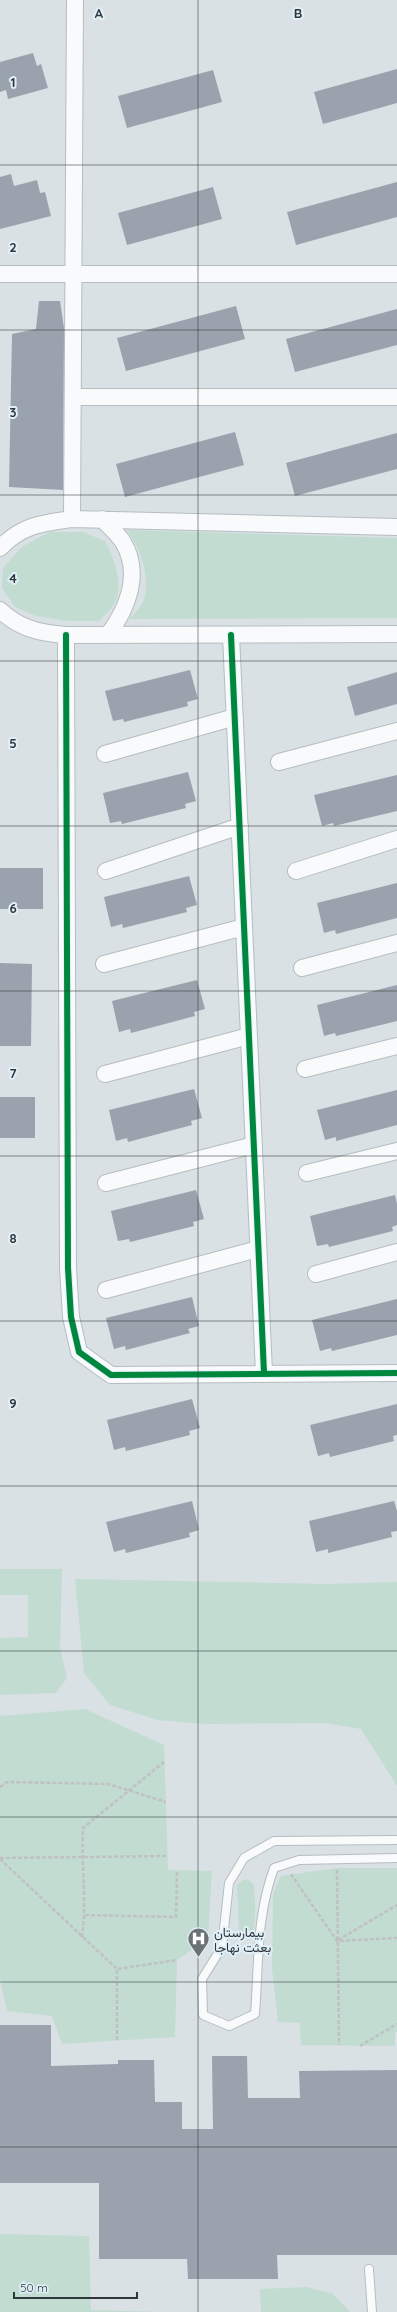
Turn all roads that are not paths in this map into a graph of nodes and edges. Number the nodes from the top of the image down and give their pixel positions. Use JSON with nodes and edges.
{"nodes":[{"id":1,"x":75,"y":0,"type":"edge"},
{"id":2,"x":0,"y":274,"type":"edge"},
{"id":3,"x":74,"y":274,"type":"junction"},
{"id":4,"x":397,"y":274,"type":"edge"},
{"id":5,"x":73,"y":396,"type":"junction"},
{"id":6,"x":397,"y":397,"type":"edge"},
{"id":7,"x":72,"y":519,"type":"junction"},
{"id":8,"x":102,"y":519,"type":"junction"},
{"id":9,"x":397,"y":527,"type":"edge"},
{"id":10,"x":0,"y":548,"type":"edge"},
{"id":11,"x":0,"y":610,"type":"edge"},
{"id":12,"x":397,"y":634,"type":"edge"},
{"id":13,"x":66,"y":635,"type":"junction"},
{"id":14,"x":108,"y":635,"type":"junction"},
{"id":15,"x":231,"y":635,"type":"junction"},
{"id":16,"x":235,"y":717,"type":"junction"},
{"id":17,"x":397,"y":732,"type":"edge"},
{"id":18,"x":105,"y":754,"type":"dead end"},
{"id":19,"x":279,"y":762,"type":"dead end"},
{"id":20,"x":240,"y":826,"type":"junction"},
{"id":21,"x":397,"y":839,"type":"edge"},
{"id":22,"x":106,"y":871,"type":"dead end"},
{"id":23,"x":296,"y":871,"type":"dead end"},
{"id":24,"x":244,"y":927,"type":"junction"},
{"id":25,"x":397,"y":943,"type":"edge"},
{"id":26,"x":104,"y":964,"type":"dead end"},
{"id":27,"x":302,"y":968,"type":"dead end"},
{"id":28,"x":249,"y":1036,"type":"junction"},
{"id":29,"x":397,"y":1046,"type":"edge"},
{"id":30,"x":304,"y":1069,"type":"dead end"},
{"id":31,"x":105,"y":1074,"type":"dead end"},
{"id":32,"x":254,"y":1145,"type":"junction"},
{"id":33,"x":397,"y":1151,"type":"edge"},
{"id":34,"x":306,"y":1173,"type":"dead end"},
{"id":35,"x":106,"y":1184,"type":"dead end"},
{"id":36,"x":258,"y":1249,"type":"junction"},
{"id":37,"x":397,"y":1252,"type":"edge"},
{"id":38,"x":316,"y":1274,"type":"dead end"},
{"id":39,"x":106,"y":1290,"type":"dead end"},
{"id":40,"x":397,"y":1372,"type":"edge"},
{"id":41,"x":264,"y":1373,"type":"junction"},
{"id":42,"x":397,"y":1840,"type":"edge"},
{"id":43,"x":397,"y":1858,"type":"edge"},
{"id":44,"x":369,"y":2269,"type":"dead end"},
{"id":45,"x":372,"y":2312,"type":"edge"}],
"edges":[{"from":1,"to":3,"type":"street"},
{"from":2,"to":3,"type":"street"},
{"from":3,"to":4,"type":"street"},
{"from":3,"to":5,"type":"street"},
{"from":5,"to":6,"type":"street"},
{"from":5,"to":7,"type":"street"},
{"from":7,"to":8,"type":"street"},
{"from":7,"to":10,"type":"street"},
{"from":8,"to":9,"type":"street"},
{"from":8,"to":14,"type":"street"},
{"from":11,"to":13,"type":"street"},
{"from":12,"to":15,"type":"street"},
{"from":13,"to":14,"type":"street"},
{"from":13,"to":41,"type":"street"},
{"from":14,"to":15,"type":"street"},
{"from":15,"to":16,"type":"street"},
{"from":16,"to":18,"type":"street"},
{"from":16,"to":20,"type":"street"},
{"from":17,"to":19,"type":"street"},
{"from":20,"to":22,"type":"street"},
{"from":20,"to":24,"type":"street"},
{"from":21,"to":23,"type":"street"},
{"from":24,"to":26,"type":"street"},
{"from":24,"to":28,"type":"street"},
{"from":25,"to":27,"type":"street"},
{"from":28,"to":31,"type":"street"},
{"from":28,"to":32,"type":"street"},
{"from":29,"to":30,"type":"street"},
{"from":32,"to":35,"type":"street"},
{"from":32,"to":36,"type":"street"},
{"from":33,"to":34,"type":"street"},
{"from":36,"to":39,"type":"street"},
{"from":36,"to":41,"type":"street"},
{"from":37,"to":38,"type":"street"},
{"from":40,"to":41,"type":"street"},
{"from":42,"to":43,"type":"lane"},
{"from":44,"to":45,"type":"lane"}]}
